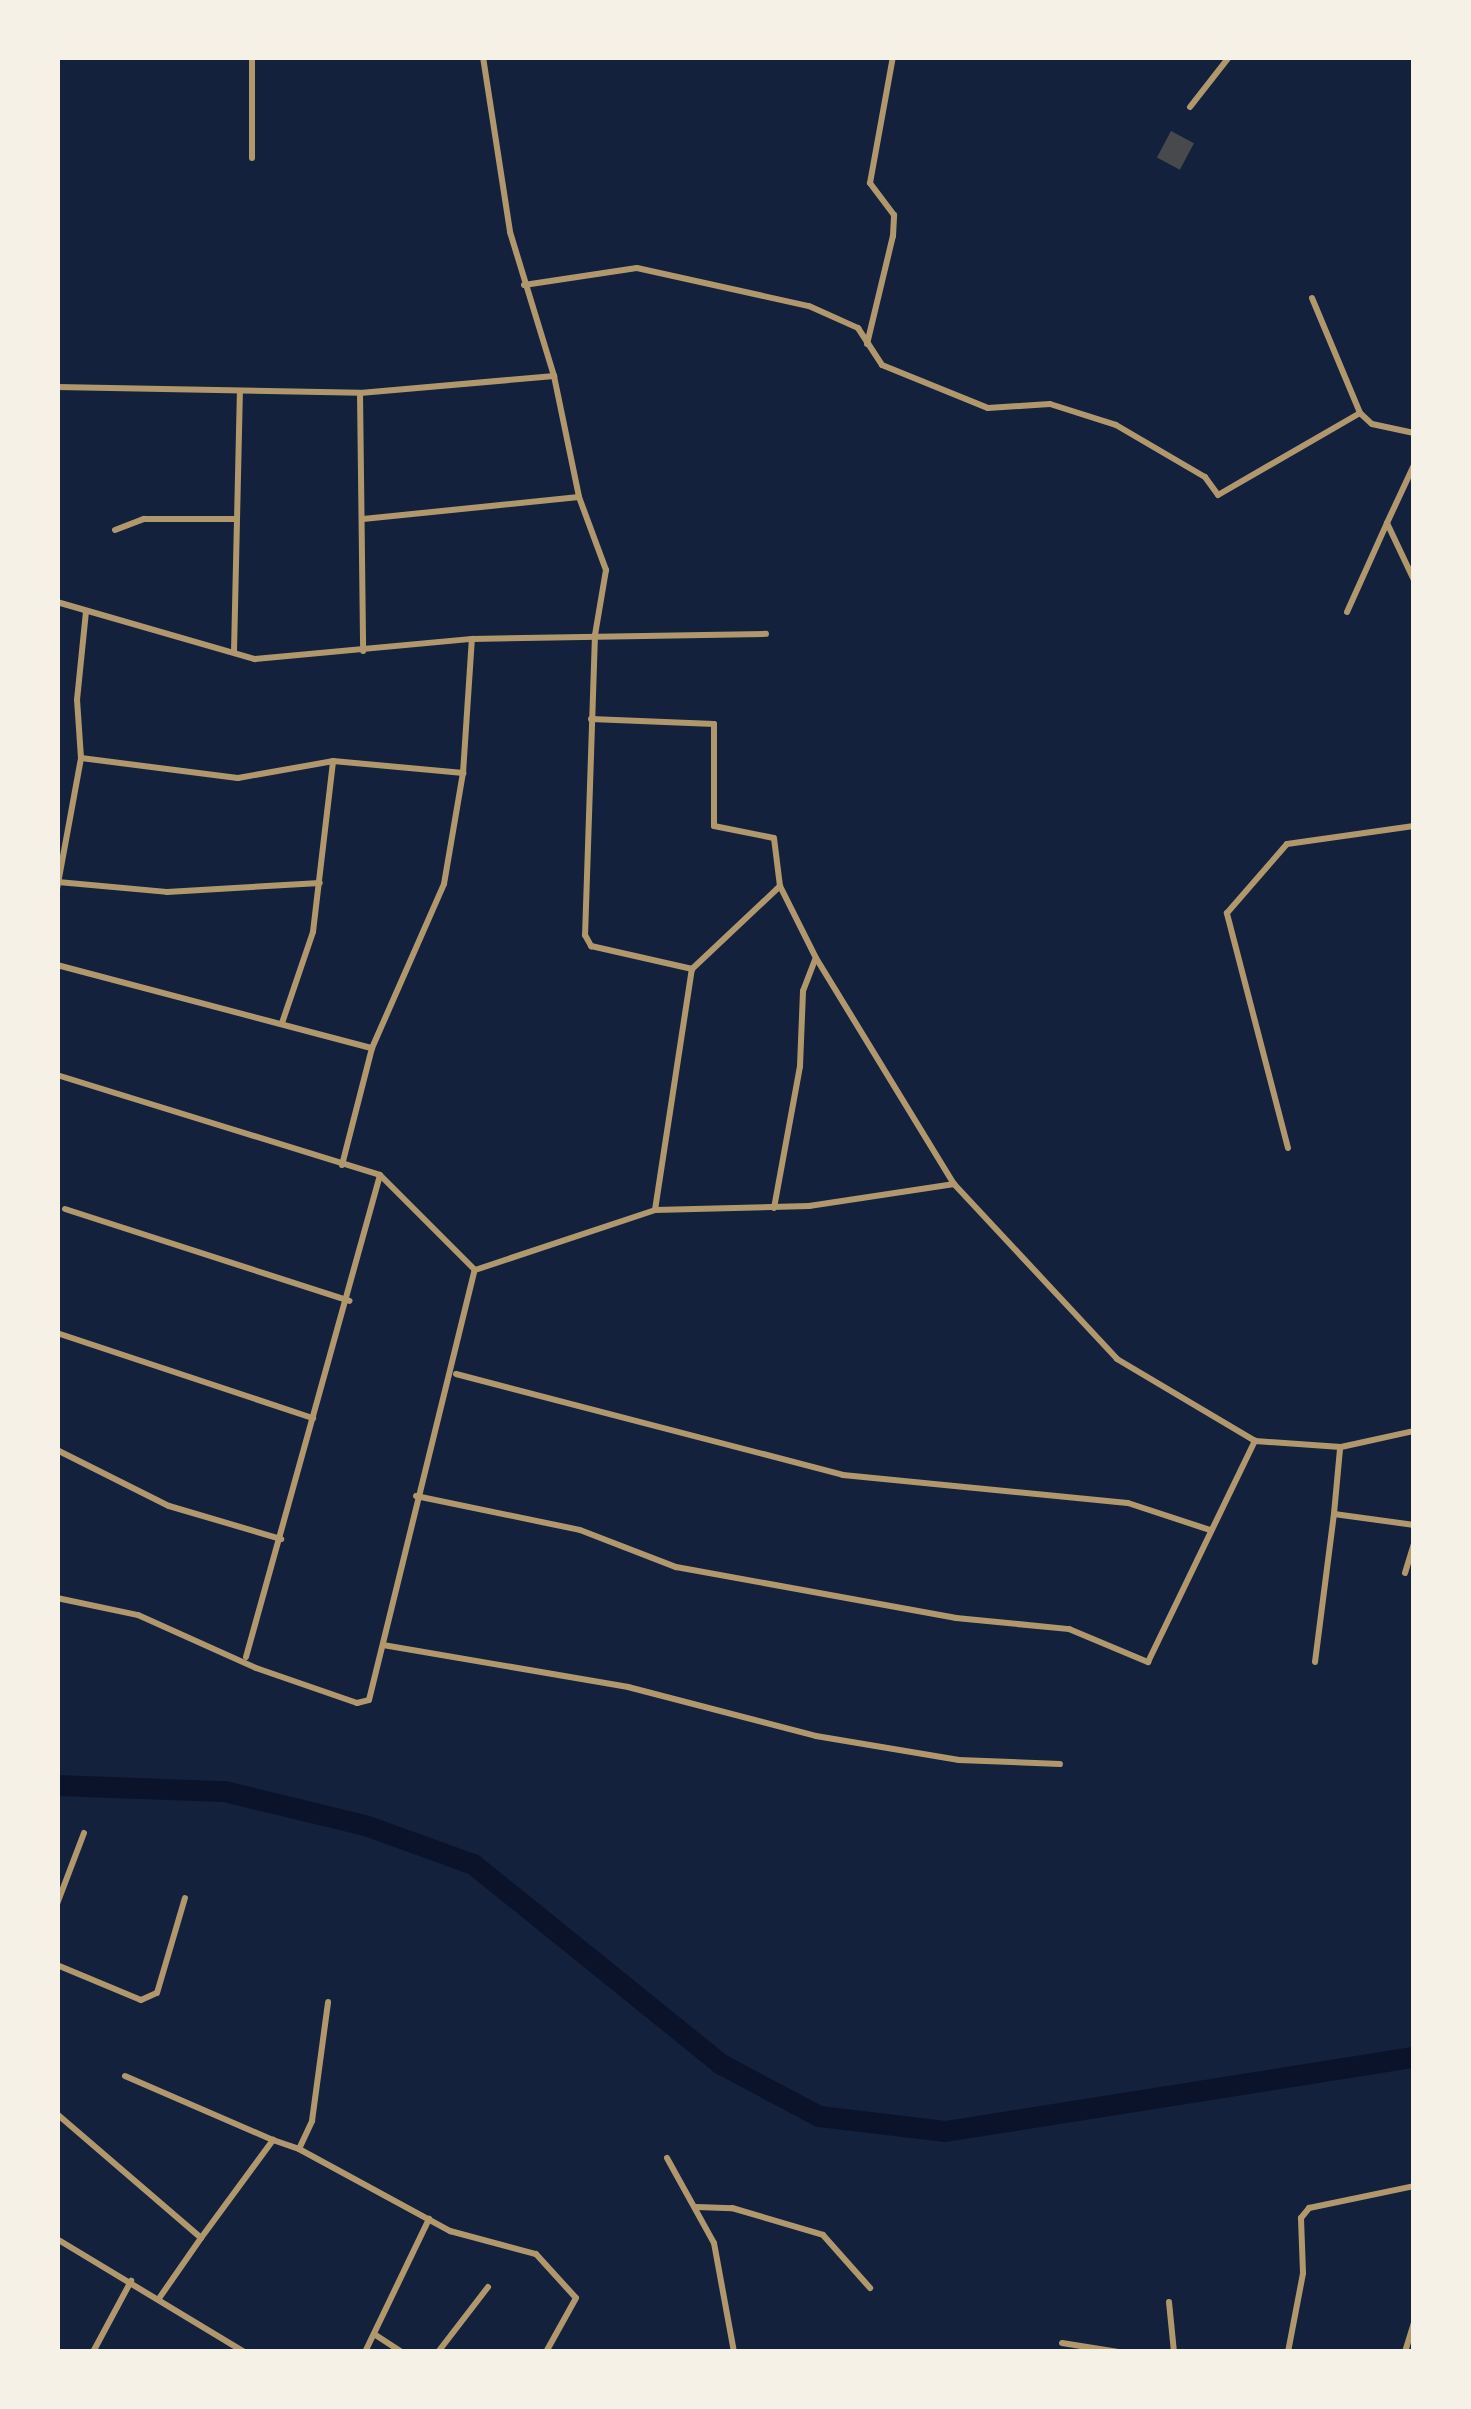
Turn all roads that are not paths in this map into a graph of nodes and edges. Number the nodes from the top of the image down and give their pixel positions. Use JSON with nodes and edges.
{"nodes":[{"id":1,"x":252,"y":57,"type":"edge"},
{"id":2,"x":482,"y":57,"type":"edge"},
{"id":3,"x":892,"y":57,"type":"edge"},
{"id":4,"x":1228,"y":57,"type":"edge"},
{"id":5,"x":1190,"y":107,"type":"dead end"},
{"id":6,"x":252,"y":158,"type":"dead end"},
{"id":7,"x":524,"y":285,"type":"junction"},
{"id":8,"x":1312,"y":298,"type":"dead end"},
{"id":9,"x":867,"y":344,"type":"junction"},
{"id":10,"x":554,"y":376,"type":"junction"},
{"id":11,"x":57,"y":387,"type":"edge"},
{"id":12,"x":240,"y":393,"type":"junction"},
{"id":13,"x":360,"y":393,"type":"junction"},
{"id":14,"x":1360,"y":412,"type":"junction"},
{"id":15,"x":1414,"y":433,"type":"edge"},
{"id":16,"x":1414,"y":465,"type":"edge"},
{"id":17,"x":578,"y":497,"type":"junction"},
{"id":18,"x":236,"y":519,"type":"junction"},
{"id":19,"x":363,"y":519,"type":"junction"},
{"id":20,"x":1388,"y":523,"type":"junction"},
{"id":21,"x":115,"y":530,"type":"dead end"},
{"id":22,"x":1414,"y":580,"type":"edge"},
{"id":23,"x":57,"y":602,"type":"edge"},
{"id":24,"x":86,"y":611,"type":"junction"},
{"id":25,"x":1347,"y":612,"type":"dead end"},
{"id":26,"x":766,"y":634,"type":"dead end"},
{"id":27,"x":595,"y":635,"type":"junction"},
{"id":28,"x":472,"y":639,"type":"junction"},
{"id":29,"x":363,"y":651,"type":"junction"},
{"id":30,"x":234,"y":652,"type":"junction"},
{"id":31,"x":591,"y":719,"type":"junction"},
{"id":32,"x":81,"y":758,"type":"junction"},
{"id":33,"x":333,"y":761,"type":"junction"},
{"id":34,"x":463,"y":773,"type":"junction"},
{"id":35,"x":1414,"y":826,"type":"edge"},
{"id":36,"x":320,"y":883,"type":"junction"},
{"id":37,"x":58,"y":885,"type":"edge"},
{"id":38,"x":780,"y":886,"type":"junction"},
{"id":39,"x":815,"y":958,"type":"junction"},
{"id":40,"x":57,"y":965,"type":"edge"},
{"id":41,"x":692,"y":969,"type":"junction"},
{"id":42,"x":282,"y":1023,"type":"junction"},
{"id":43,"x":371,"y":1048,"type":"junction"},
{"id":44,"x":57,"y":1075,"type":"edge"},
{"id":45,"x":1288,"y":1148,"type":"dead end"},
{"id":46,"x":342,"y":1165,"type":"junction"},
{"id":47,"x":380,"y":1175,"type":"junction"},
{"id":48,"x":954,"y":1184,"type":"junction"},
{"id":49,"x":65,"y":1208,"type":"dead end"},
{"id":50,"x":774,"y":1208,"type":"junction"},
{"id":51,"x":656,"y":1210,"type":"junction"},
{"id":52,"x":475,"y":1270,"type":"junction"},
{"id":53,"x":350,"y":1301,"type":"junction"},
{"id":54,"x":57,"y":1333,"type":"edge"},
{"id":55,"x":456,"y":1374,"type":"junction"},
{"id":56,"x":313,"y":1418,"type":"junction"},
{"id":57,"x":1414,"y":1431,"type":"edge"},
{"id":58,"x":1255,"y":1441,"type":"junction"},
{"id":59,"x":1341,"y":1448,"type":"junction"},
{"id":60,"x":57,"y":1450,"type":"edge"},
{"id":61,"x":416,"y":1496,"type":"junction"},
{"id":62,"x":1334,"y":1514,"type":"junction"},
{"id":63,"x":1414,"y":1525,"type":"edge"},
{"id":64,"x":1210,"y":1530,"type":"junction"},
{"id":65,"x":281,"y":1539,"type":"junction"},
{"id":66,"x":1414,"y":1544,"type":"edge"},
{"id":67,"x":1405,"y":1574,"type":"dead end"},
{"id":68,"x":57,"y":1598,"type":"edge"},
{"id":69,"x":383,"y":1645,"type":"junction"},
{"id":70,"x":247,"y":1657,"type":"junction"},
{"id":71,"x":1315,"y":1662,"type":"dead end"},
{"id":72,"x":1060,"y":1764,"type":"dead end"},
{"id":73,"x":84,"y":1833,"type":"dead end"},
{"id":74,"x":185,"y":1898,"type":"dead end"},
{"id":75,"x":57,"y":1904,"type":"edge"},
{"id":76,"x":57,"y":1965,"type":"edge"},
{"id":77,"x":57,"y":1988,"type":"edge"},
{"id":78,"x":328,"y":2002,"type":"dead end"},
{"id":79,"x":57,"y":2028,"type":"edge"},
{"id":80,"x":125,"y":2076,"type":"dead end"},
{"id":81,"x":57,"y":2114,"type":"edge"},
{"id":82,"x":272,"y":2140,"type":"junction"},
{"id":83,"x":299,"y":2149,"type":"junction"},
{"id":84,"x":667,"y":2158,"type":"dead end"},
{"id":85,"x":1414,"y":2186,"type":"edge"},
{"id":86,"x":697,"y":2206,"type":"junction"},
{"id":87,"x":430,"y":2218,"type":"junction"},
{"id":88,"x":57,"y":2239,"type":"edge"},
{"id":89,"x":201,"y":2239,"type":"junction"},
{"id":90,"x":131,"y":2281,"type":"junction"},
{"id":91,"x":488,"y":2287,"type":"dead end"},
{"id":92,"x":870,"y":2288,"type":"dead end"},
{"id":93,"x":160,"y":2297,"type":"junction"},
{"id":94,"x":1169,"y":2302,"type":"dead end"},
{"id":95,"x":1414,"y":2323,"type":"edge"},
{"id":96,"x":374,"y":2334,"type":"junction"},
{"id":97,"x":1062,"y":2343,"type":"dead end"},
{"id":98,"x":93,"y":2352,"type":"edge"},
{"id":99,"x":244,"y":2352,"type":"edge"},
{"id":100,"x":365,"y":2352,"type":"edge"},
{"id":101,"x":402,"y":2352,"type":"edge"},
{"id":102,"x":438,"y":2352,"type":"edge"},
{"id":103,"x":546,"y":2352,"type":"edge"},
{"id":104,"x":734,"y":2352,"type":"edge"},
{"id":105,"x":1118,"y":2352,"type":"edge"},
{"id":106,"x":1174,"y":2352,"type":"edge"},
{"id":107,"x":1288,"y":2352,"type":"edge"},
{"id":108,"x":1405,"y":2352,"type":"edge"}],
"edges":[{"from":1,"to":6,"type":"street"},
{"from":2,"to":7,"type":"street"},
{"from":3,"to":9,"type":"street"},
{"from":4,"to":5,"type":"street"},
{"from":7,"to":9,"type":"street"},
{"from":7,"to":10,"type":"street"},
{"from":8,"to":14,"type":"street"},
{"from":9,"to":14,"type":"street"},
{"from":10,"to":13,"type":"street"},
{"from":10,"to":17,"type":"street"},
{"from":11,"to":12,"type":"street"},
{"from":12,"to":13,"type":"street"},
{"from":12,"to":18,"type":"street"},
{"from":13,"to":19,"type":"street"},
{"from":14,"to":15,"type":"street"},
{"from":16,"to":20,"type":"street"},
{"from":17,"to":19,"type":"street"},
{"from":17,"to":27,"type":"street"},
{"from":18,"to":21,"type":"street"},
{"from":18,"to":30,"type":"street"},
{"from":19,"to":29,"type":"street"},
{"from":20,"to":22,"type":"street"},
{"from":20,"to":25,"type":"street"},
{"from":23,"to":24,"type":"street"},
{"from":24,"to":30,"type":"street"},
{"from":24,"to":32,"type":"street"},
{"from":26,"to":27,"type":"street"},
{"from":27,"to":28,"type":"street"},
{"from":27,"to":31,"type":"street"},
{"from":28,"to":29,"type":"street"},
{"from":28,"to":34,"type":"street"},
{"from":29,"to":30,"type":"street"},
{"from":31,"to":38,"type":"street"},
{"from":31,"to":41,"type":"street"},
{"from":32,"to":33,"type":"street"},
{"from":32,"to":37,"type":"street"},
{"from":33,"to":34,"type":"street"},
{"from":33,"to":36,"type":"street"},
{"from":34,"to":43,"type":"street"},
{"from":35,"to":45,"type":"street"},
{"from":36,"to":37,"type":"street"},
{"from":36,"to":42,"type":"street"},
{"from":38,"to":39,"type":"street"},
{"from":38,"to":41,"type":"street"},
{"from":39,"to":48,"type":"street"},
{"from":39,"to":50,"type":"street"},
{"from":40,"to":42,"type":"street"},
{"from":41,"to":51,"type":"street"},
{"from":42,"to":43,"type":"street"},
{"from":43,"to":46,"type":"street"},
{"from":44,"to":46,"type":"street"},
{"from":46,"to":47,"type":"street"},
{"from":47,"to":52,"type":"street"},
{"from":47,"to":53,"type":"street"},
{"from":48,"to":50,"type":"street"},
{"from":48,"to":58,"type":"street"},
{"from":49,"to":53,"type":"street"},
{"from":50,"to":51,"type":"street"},
{"from":51,"to":52,"type":"street"},
{"from":52,"to":55,"type":"street"},
{"from":53,"to":56,"type":"street"},
{"from":54,"to":56,"type":"street"},
{"from":55,"to":61,"type":"street"},
{"from":55,"to":64,"type":"street"},
{"from":56,"to":65,"type":"street"},
{"from":57,"to":59,"type":"street"},
{"from":58,"to":59,"type":"street"},
{"from":58,"to":64,"type":"street"},
{"from":59,"to":62,"type":"street"},
{"from":60,"to":65,"type":"street"},
{"from":61,"to":64,"type":"street"},
{"from":61,"to":69,"type":"street"},
{"from":62,"to":63,"type":"street"},
{"from":62,"to":71,"type":"street"},
{"from":65,"to":70,"type":"street"},
{"from":66,"to":67,"type":"street"},
{"from":68,"to":70,"type":"street"},
{"from":69,"to":70,"type":"street"},
{"from":69,"to":72,"type":"street"},
{"from":73,"to":75,"type":"street"},
{"from":74,"to":76,"type":"street"},
{"from":77,"to":79,"type":"street"},
{"from":78,"to":83,"type":"street"},
{"from":80,"to":82,"type":"street"},
{"from":81,"to":89,"type":"street"},
{"from":82,"to":83,"type":"street"},
{"from":82,"to":89,"type":"street"},
{"from":83,"to":87,"type":"street"},
{"from":84,"to":86,"type":"street"},
{"from":85,"to":107,"type":"street"},
{"from":86,"to":92,"type":"street"},
{"from":86,"to":104,"type":"street"},
{"from":87,"to":96,"type":"street"},
{"from":87,"to":103,"type":"street"},
{"from":88,"to":90,"type":"street"},
{"from":89,"to":93,"type":"street"},
{"from":90,"to":93,"type":"street"},
{"from":90,"to":98,"type":"street"},
{"from":91,"to":102,"type":"street"},
{"from":93,"to":99,"type":"street"},
{"from":94,"to":106,"type":"street"},
{"from":95,"to":108,"type":"street"},
{"from":96,"to":100,"type":"street"},
{"from":96,"to":101,"type":"street"},
{"from":97,"to":105,"type":"street"}]}
